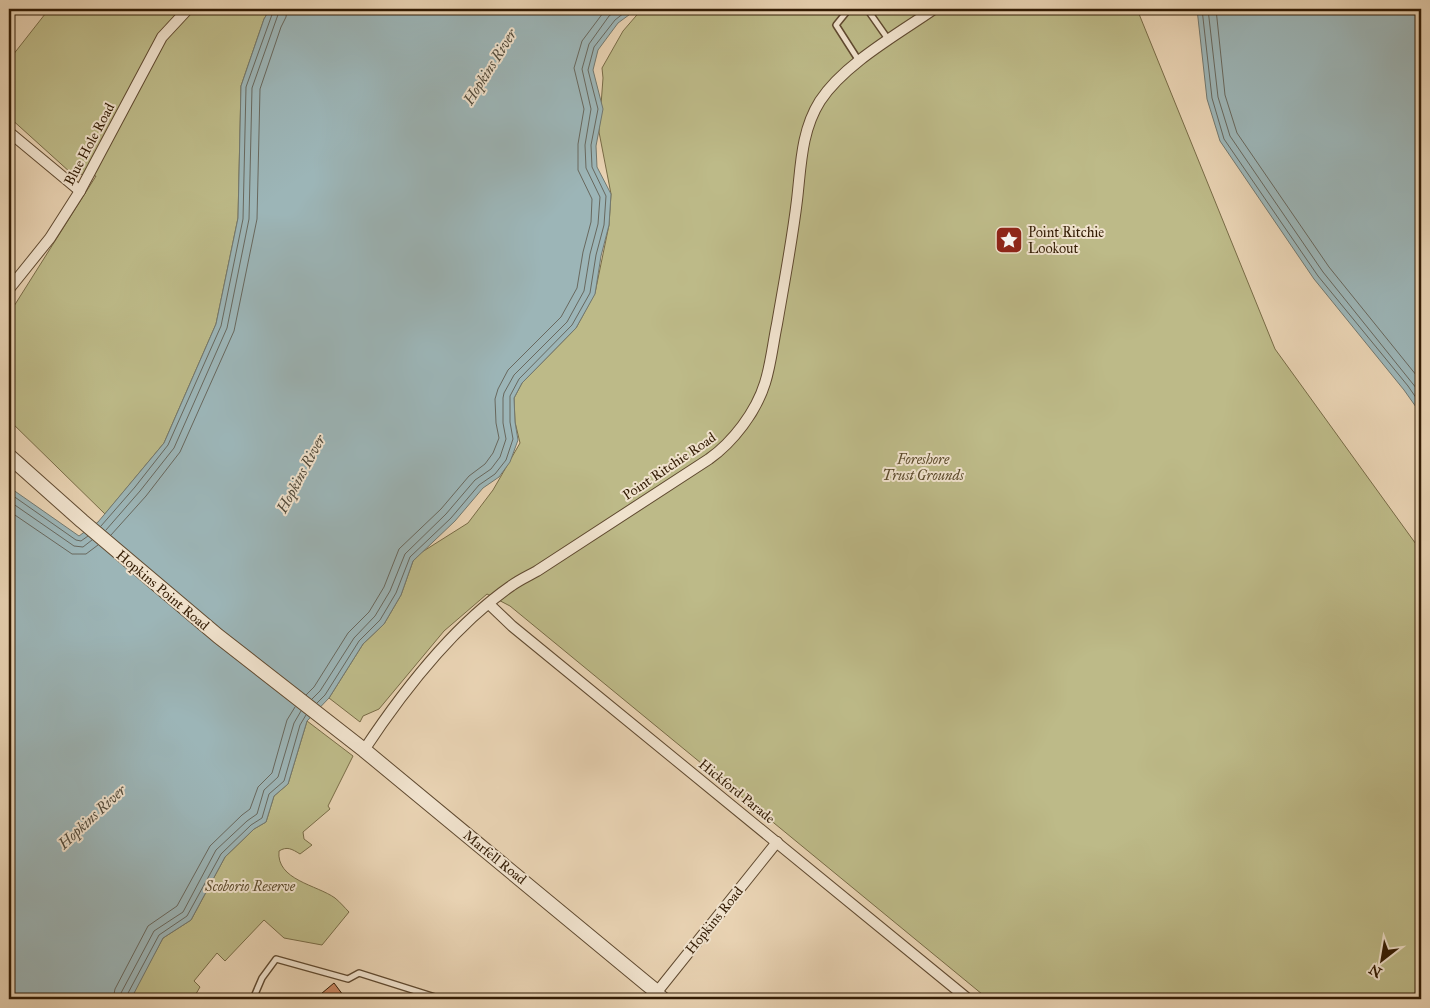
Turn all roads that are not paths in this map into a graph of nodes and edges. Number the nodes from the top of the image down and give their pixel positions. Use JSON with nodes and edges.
{"nodes":[{"id":1,"x":188,"y":9,"type":"edge"},
{"id":2,"x":850,"y":9,"type":"edge"},
{"id":3,"x":867,"y":9,"type":"edge"},
{"id":4,"x":934,"y":9,"type":"edge"},
{"id":5,"x":889,"y":40,"type":"junction"},
{"id":6,"x":858,"y":61,"type":"junction"},
{"id":7,"x":9,"y":132,"type":"edge"},
{"id":8,"x":80,"y":191,"type":"junction"},
{"id":9,"x":9,"y":289,"type":"edge"},
{"id":10,"x":9,"y":456,"type":"edge"},
{"id":11,"x":489,"y":604,"type":"junction"},
{"id":12,"x":322,"y":717,"type":"joint"},
{"id":13,"x":364,"y":750,"type":"junction"},
{"id":14,"x":777,"y":842,"type":"junction"},
{"id":15,"x":658,"y":997,"type":"edge"},
{"id":16,"x":253,"y":999,"type":"edge"},
{"id":17,"x":437,"y":999,"type":"edge"},
{"id":18,"x":968,"y":999,"type":"edge"}],
"edges":[{"from":1,"to":8,"type":"street","name":"Blue Hole Road"},
{"from":2,"to":6,"type":"lane"},
{"from":3,"to":5,"type":"lane"},
{"from":4,"to":5,"type":"street","name":"Point Ritchie Road"},
{"from":5,"to":6,"type":"street","name":"Point Ritchie Road"},
{"from":6,"to":11,"type":"street","name":"Point Ritchie Road"},
{"from":7,"to":8,"type":"street"},
{"from":8,"to":9,"type":"street","name":"Blue Hole Road"},
{"from":10,"to":12,"type":"street","name":"Hopkins Point Road"},
{"from":11,"to":13,"type":"street","name":"Point Ritchie Road"},
{"from":11,"to":14,"type":"street","name":"Hickford Parade"},
{"from":12,"to":13,"type":"street","name":"Marfell Road"},
{"from":13,"to":15,"type":"street","name":"Marfell Road"},
{"from":14,"to":15,"type":"street","name":"Hopkins Road"},
{"from":14,"to":18,"type":"street","name":"Hickford Parade"},
{"from":16,"to":17,"type":"lane"}]}
